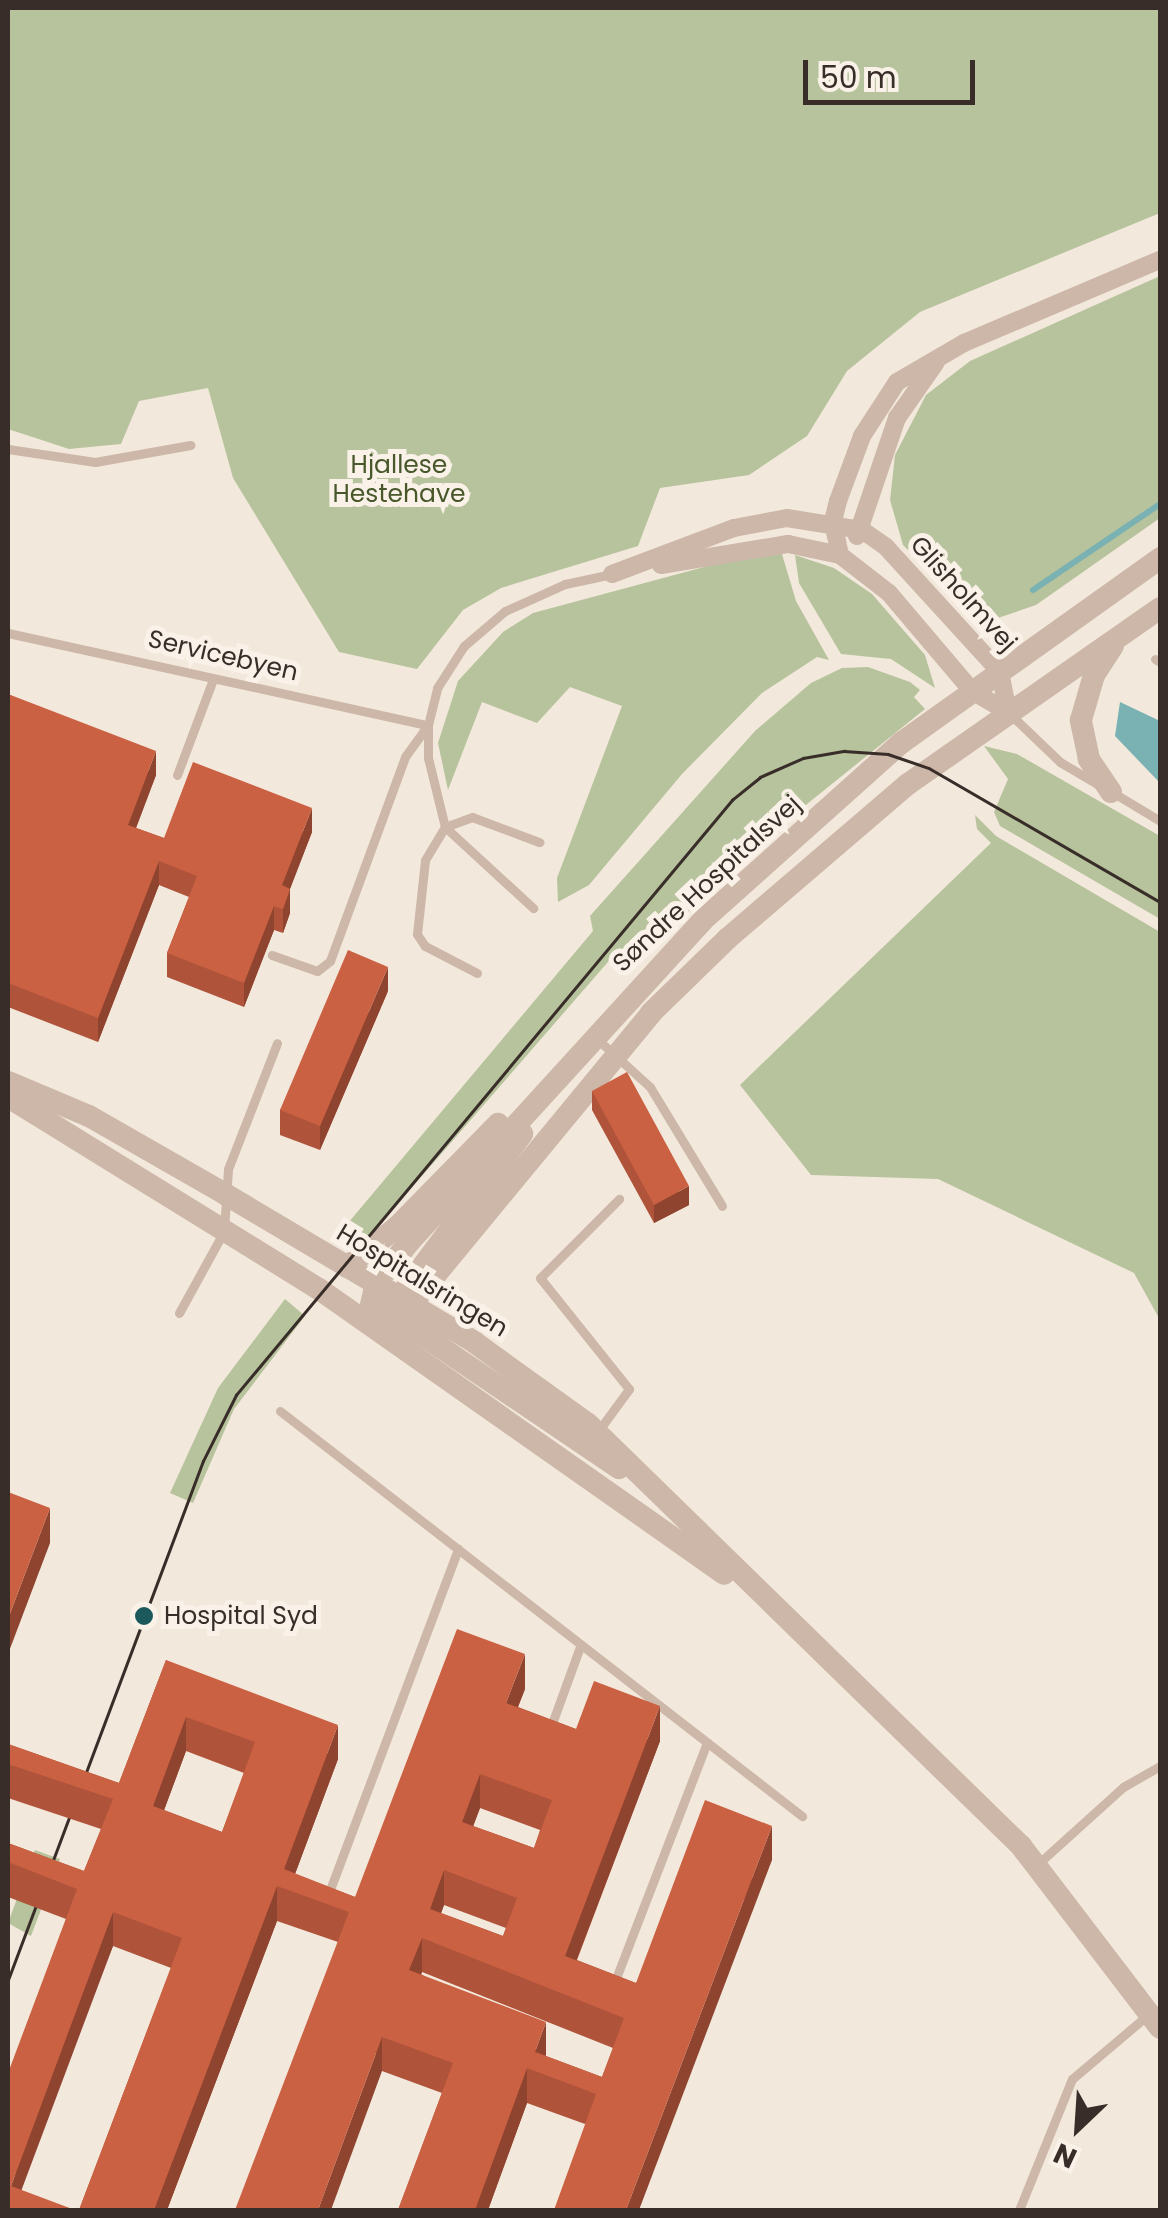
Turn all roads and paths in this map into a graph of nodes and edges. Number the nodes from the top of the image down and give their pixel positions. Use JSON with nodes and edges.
{"nodes":[{"id":1,"x":1160,"y":260,"type":"edge"},
{"id":2,"x":941,"y":356,"type":"junction"},
{"id":3,"x":190,"y":444,"type":"dead end"},
{"id":4,"x":8,"y":448,"type":"edge"},
{"id":5,"x":833,"y":521,"type":"junction"},
{"id":6,"x":862,"y":530,"type":"junction"},
{"id":7,"x":840,"y":555,"type":"junction"},
{"id":8,"x":1160,"y":558,"type":"edge"},
{"id":9,"x":612,"y":574,"type":"junction"},
{"id":10,"x":1160,"y":608,"type":"edge"},
{"id":11,"x":1122,"y":633,"type":"junction"},
{"id":12,"x":9,"y":636,"type":"edge"},
{"id":13,"x":1000,"y":672,"type":"junction"},
{"id":14,"x":212,"y":679,"type":"junction"},
{"id":15,"x":972,"y":690,"type":"junction"},
{"id":16,"x":1008,"y":712,"type":"junction"},
{"id":17,"x":428,"y":726,"type":"junction"},
{"id":18,"x":177,"y":776,"type":"dead end"},
{"id":19,"x":1111,"y":792,"type":"junction"},
{"id":20,"x":1160,"y":821,"type":"edge"},
{"id":21,"x":445,"y":827,"type":"junction"},
{"id":22,"x":538,"y":842,"type":"dead end"},
{"id":23,"x":532,"y":908,"type":"dead end"},
{"id":24,"x":272,"y":955,"type":"dead end"},
{"id":25,"x":477,"y":973,"type":"dead end"},
{"id":26,"x":590,"y":1040,"type":"junction"},
{"id":27,"x":276,"y":1042,"type":"dead end"},
{"id":28,"x":615,"y":1057,"type":"junction"},
{"id":29,"x":8,"y":1082,"type":"edge"},
{"id":30,"x":8,"y":1096,"type":"edge"},
{"id":31,"x":620,"y":1199,"type":"dead end"},
{"id":32,"x":722,"y":1206,"type":"dead end"},
{"id":33,"x":225,"y":1213,"type":"junction"},
{"id":34,"x":348,"y":1267,"type":"junction"},
{"id":35,"x":388,"y":1310,"type":"junction"},
{"id":36,"x":178,"y":1313,"type":"dead end"},
{"id":37,"x":280,"y":1411,"type":"dead end"},
{"id":38,"x":598,"y":1433,"type":"junction"},
{"id":39,"x":667,"y":1501,"type":"junction"},
{"id":40,"x":458,"y":1550,"type":"junction"},
{"id":41,"x":758,"y":1596,"type":"junction"},
{"id":42,"x":581,"y":1644,"type":"junction"},
{"id":43,"x":546,"y":1740,"type":"edge"},
{"id":44,"x":706,"y":1742,"type":"junction"},
{"id":45,"x":1160,"y":1766,"type":"edge"},
{"id":46,"x":802,"y":1816,"type":"dead end"},
{"id":47,"x":1037,"y":1865,"type":"junction"},
{"id":48,"x":328,"y":1895,"type":"edge"},
{"id":49,"x":612,"y":1988,"type":"edge"},
{"id":50,"x":1156,"y":2020,"type":"edge"},
{"id":51,"x":1019,"y":2210,"type":"edge"}],
"edges":[{"from":1,"to":2,"type":"street"},
{"from":2,"to":5,"type":"street"},
{"from":2,"to":6,"type":"street"},
{"from":3,"to":4,"type":"lane"},
{"from":5,"to":6,"type":"street","name":"Glisholmvej"},
{"from":5,"to":7,"type":"street"},
{"from":5,"to":9,"type":"street"},
{"from":6,"to":7,"type":"street"},
{"from":6,"to":13,"type":"street","name":"Glisholmvej"},
{"from":7,"to":9,"type":"street"},
{"from":7,"to":15,"type":"street"},
{"from":8,"to":13,"type":"street","name":"Søndre Hospitalsvej"},
{"from":9,"to":17,"type":"lane"},
{"from":10,"to":11,"type":"street"},
{"from":11,"to":16,"type":"street"},
{"from":11,"to":19,"type":"street"},
{"from":12,"to":14,"type":"lane","name":"Servicebyen"},
{"from":13,"to":15,"type":"street","name":"Søndre Hospitalsvej"},
{"from":13,"to":16,"type":"street","name":"Glisholmvej"},
{"from":14,"to":17,"type":"lane","name":"Servicebyen"},
{"from":14,"to":18,"type":"lane"},
{"from":15,"to":16,"type":"street"},
{"from":15,"to":26,"type":"street","name":"Søndre Hospitalsvej"},
{"from":16,"to":19,"type":"lane"},
{"from":16,"to":28,"type":"street"},
{"from":17,"to":21,"type":"lane"},
{"from":17,"to":24,"type":"lane"},
{"from":19,"to":20,"type":"lane"},
{"from":21,"to":22,"type":"lane"},
{"from":21,"to":23,"type":"lane"},
{"from":21,"to":25,"type":"lane"},
{"from":26,"to":28,"type":"lane"},
{"from":26,"to":34,"type":"street"},
{"from":26,"to":35,"type":"street","name":"Søndre Hospitalsvej"},
{"from":27,"to":33,"type":"lane"},
{"from":28,"to":32,"type":"lane"},
{"from":28,"to":35,"type":"street"},
{"from":29,"to":33,"type":"street","name":"Hospitalsringen"},
{"from":30,"to":33,"type":"street","name":"Hospitalsringen"},
{"from":31,"to":38,"type":"lane"},
{"from":33,"to":34,"type":"street","name":"Hospitalsringen"},
{"from":33,"to":35,"type":"street"},
{"from":33,"to":36,"type":"lane"},
{"from":34,"to":35,"type":"street","name":"Hospitalsringen"},
{"from":35,"to":38,"type":"street","name":"Hospitalsringen"},
{"from":35,"to":39,"type":"street"},
{"from":35,"to":41,"type":"street","name":"Hospitalsringen"},
{"from":37,"to":40,"type":"lane"},
{"from":38,"to":39,"type":"street","name":"Hospitalsringen"},
{"from":39,"to":41,"type":"street","name":"Hospitalsringen"},
{"from":40,"to":42,"type":"lane"},
{"from":40,"to":48,"type":"lane"},
{"from":41,"to":47,"type":"street","name":"Hospitalsringen"},
{"from":42,"to":43,"type":"lane"},
{"from":42,"to":44,"type":"lane"},
{"from":44,"to":46,"type":"lane"},
{"from":44,"to":49,"type":"lane"},
{"from":45,"to":47,"type":"lane"},
{"from":47,"to":50,"type":"street","name":"Hospitalsringen"},
{"from":50,"to":51,"type":"lane"}]}
